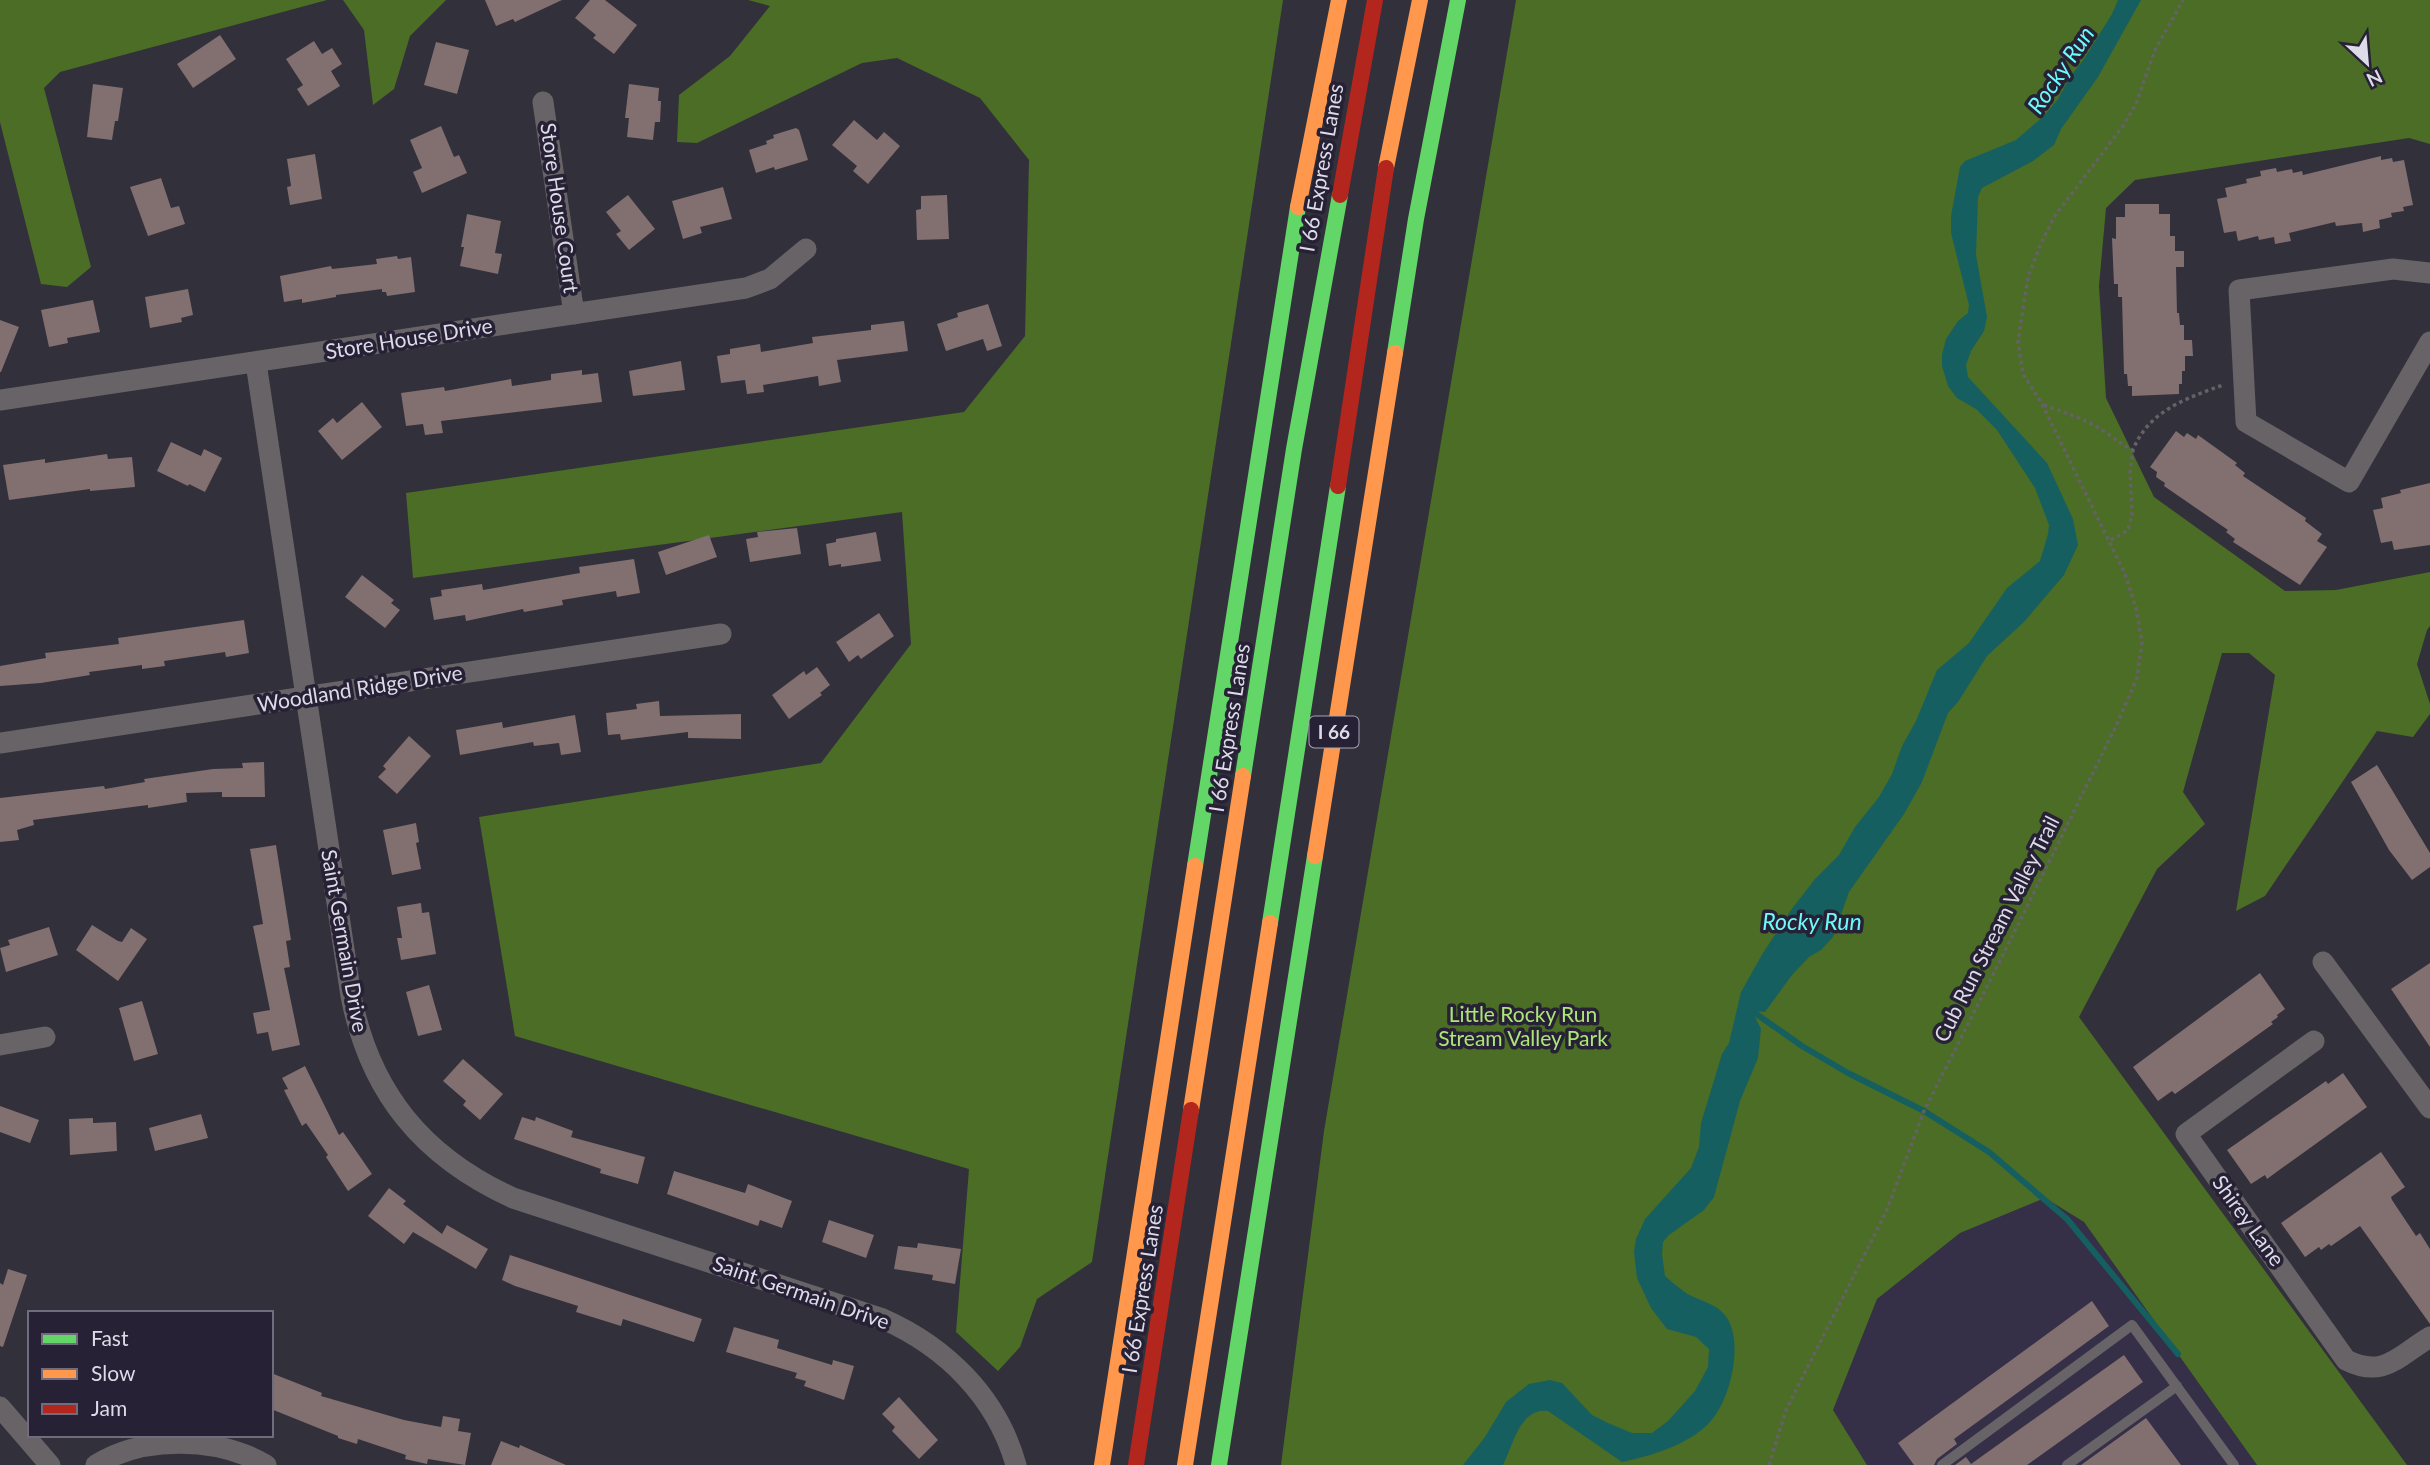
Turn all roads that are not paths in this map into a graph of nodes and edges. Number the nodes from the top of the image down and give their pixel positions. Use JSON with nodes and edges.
{"nodes":[{"id":1,"x":1339,"y":0,"type":"edge"},
{"id":2,"x":1375,"y":0,"type":"edge"},
{"id":3,"x":1420,"y":0,"type":"edge"},
{"id":4,"x":1458,"y":0,"type":"edge"},
{"id":5,"x":543,"y":102,"type":"dead end"},
{"id":6,"x":806,"y":248,"type":"dead end"},
{"id":7,"x":2430,"y":273,"type":"edge"},
{"id":8,"x":574,"y":314,"type":"junction"},
{"id":9,"x":2430,"y":342,"type":"edge"},
{"id":10,"x":256,"y":363,"type":"junction"},
{"id":11,"x":0,"y":400,"type":"edge"},
{"id":12,"x":721,"y":634,"type":"dead end"},
{"id":13,"x":306,"y":697,"type":"junction"},
{"id":14,"x":0,"y":743,"type":"edge"},
{"id":15,"x":2323,"y":962,"type":"dead end"},
{"id":16,"x":45,"y":1037,"type":"dead end"},
{"id":17,"x":2314,"y":1041,"type":"dead end"},
{"id":18,"x":0,"y":1045,"type":"edge"},
{"id":19,"x":2430,"y":1108,"type":"edge"},
{"id":20,"x":2430,"y":1337,"type":"edge"},
{"id":21,"x":2176,"y":1385,"type":"junction"},
{"id":22,"x":0,"y":1407,"type":"edge"},
{"id":23,"x":2228,"y":1463,"type":"edge"},
{"id":24,"x":50,"y":1465,"type":"edge"},
{"id":25,"x":96,"y":1465,"type":"edge"},
{"id":26,"x":266,"y":1465,"type":"edge"},
{"id":27,"x":1016,"y":1465,"type":"edge"},
{"id":28,"x":1102,"y":1465,"type":"edge"},
{"id":29,"x":1136,"y":1465,"type":"edge"},
{"id":30,"x":1185,"y":1465,"type":"edge"},
{"id":31,"x":1219,"y":1465,"type":"edge"},
{"id":32,"x":1942,"y":1465,"type":"edge"},
{"id":33,"x":2067,"y":1465,"type":"edge"}],
"edges":[{"from":1,"to":28,"type":"highway"},
{"from":2,"to":29,"type":"highway","name":"I 66 Express Lanes"},
{"from":3,"to":30,"type":"highway"},
{"from":4,"to":31,"type":"highway","number":"I 66"},
{"from":5,"to":8,"type":"street","name":"Store House Court"},
{"from":6,"to":8,"type":"street","name":"Store House Drive"},
{"from":7,"to":9,"type":"street"},
{"from":8,"to":10,"type":"street","name":"Store House Drive"},
{"from":10,"to":11,"type":"street","name":"Store House Drive"},
{"from":10,"to":13,"type":"street","name":"Saint Germain Drive"},
{"from":12,"to":13,"type":"street","name":"Woodland Ridge Drive"},
{"from":13,"to":14,"type":"street","name":"Woodland Ridge Drive"},
{"from":13,"to":27,"type":"street","name":"Saint Germain Drive"},
{"from":15,"to":19,"type":"street"},
{"from":16,"to":18,"type":"street"},
{"from":17,"to":20,"type":"street","name":"Shirey Lane"},
{"from":21,"to":23,"type":"lane"},
{"from":21,"to":32,"type":"lane"},
{"from":21,"to":33,"type":"lane"},
{"from":22,"to":24,"type":"street"},
{"from":25,"to":26,"type":"street"}]}
